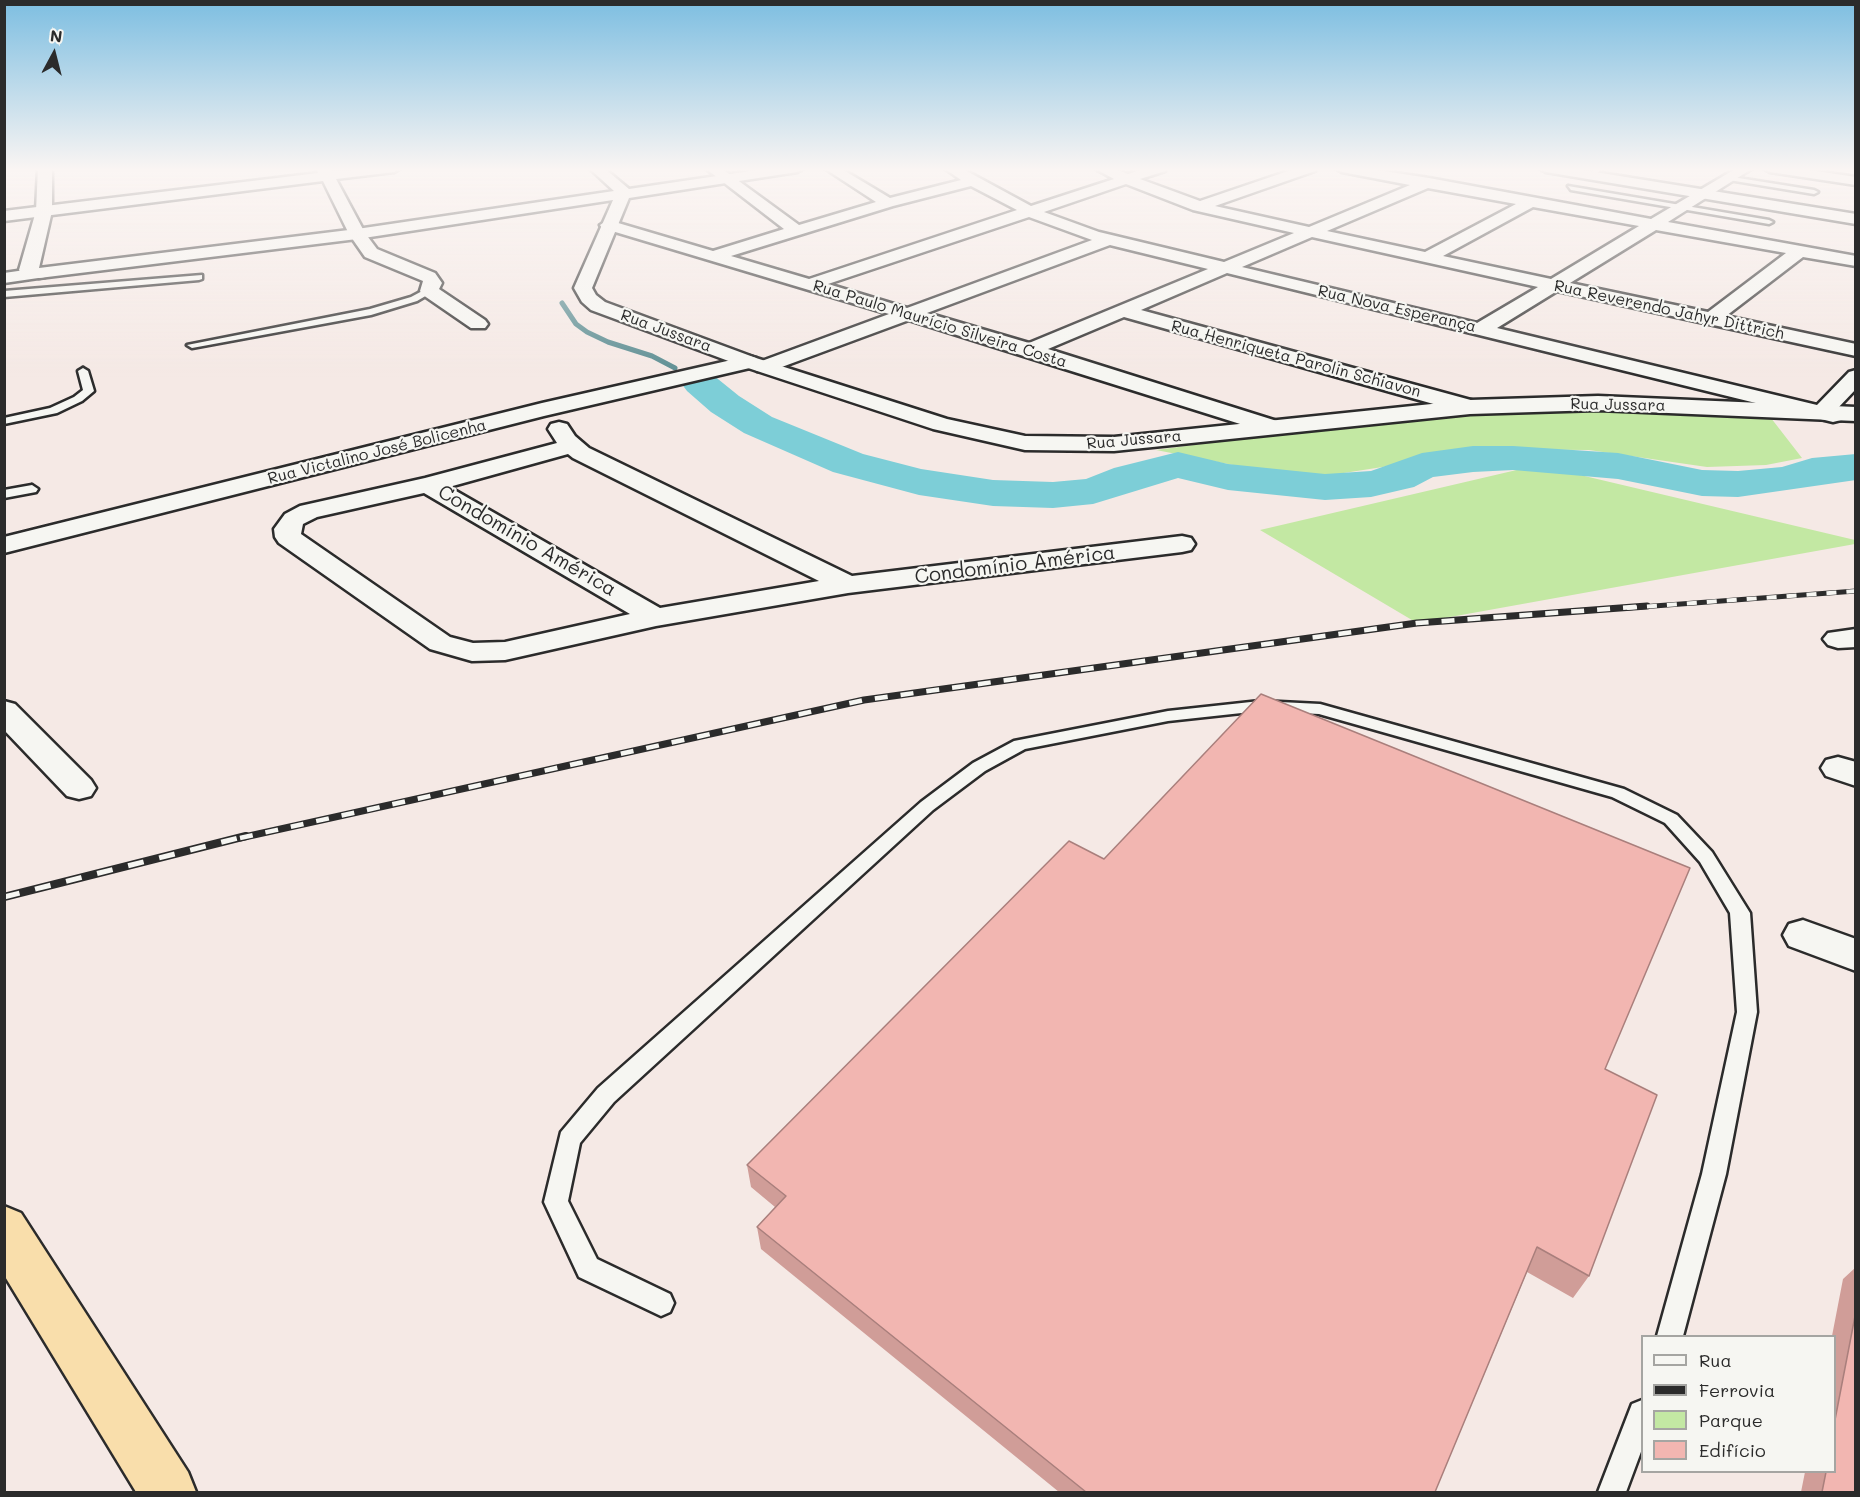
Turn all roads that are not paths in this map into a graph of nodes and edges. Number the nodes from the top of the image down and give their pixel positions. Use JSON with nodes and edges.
{"nodes":[{"id":1,"x":37,"y":238,"type":"edge"},
{"id":2,"x":326,"y":238,"type":"edge"},
{"id":3,"x":360,"y":238,"type":"edge"},
{"id":4,"x":603,"y":238,"type":"edge"},
{"id":5,"x":652,"y":238,"type":"edge"},
{"id":6,"x":770,"y":238,"type":"edge"},
{"id":7,"x":949,"y":238,"type":"edge"},
{"id":8,"x":1102,"y":238,"type":"edge"},
{"id":9,"x":1297,"y":238,"type":"edge"},
{"id":10,"x":1338,"y":238,"type":"edge"},
{"id":11,"x":1464,"y":238,"type":"edge"},
{"id":12,"x":1630,"y":238,"type":"edge"},
{"id":13,"x":1728,"y":238,"type":"edge"},
{"id":14,"x":1108,"y":240,"type":"junction"},
{"id":15,"x":1800,"y":251,"type":"junction"},
{"id":16,"x":713,"y":256,"type":"junction"},
{"id":17,"x":1428,"y":257,"type":"junction"},
{"id":18,"x":1856,"y":261,"type":"edge"},
{"id":19,"x":1225,"y":269,"type":"junction"},
{"id":20,"x":48,"y":273,"type":"junction"},
{"id":21,"x":199,"y":277,"type":"dead end"},
{"id":22,"x":4,"y":278,"type":"edge"},
{"id":23,"x":429,"y":284,"type":"junction"},
{"id":24,"x":808,"y":285,"type":"junction"},
{"id":25,"x":1553,"y":285,"type":"junction"},
{"id":26,"x":4,"y":294,"type":"edge"},
{"id":27,"x":1123,"y":311,"type":"junction"},
{"id":28,"x":909,"y":315,"type":"junction"},
{"id":29,"x":1711,"y":319,"type":"junction"},
{"id":30,"x":478,"y":324,"type":"dead end"},
{"id":31,"x":1481,"y":329,"type":"junction"},
{"id":32,"x":192,"y":345,"type":"dead end"},
{"id":33,"x":1030,"y":350,"type":"junction"},
{"id":34,"x":1856,"y":350,"type":"edge"},
{"id":35,"x":757,"y":364,"type":"junction"},
{"id":36,"x":83,"y":371,"type":"dead end"},
{"id":37,"x":1856,"y":376,"type":"edge"},
{"id":38,"x":1470,"y":407,"type":"junction"},
{"id":39,"x":542,"y":410,"type":"junction"},
{"id":40,"x":1822,"y":412,"type":"junction"},
{"id":41,"x":1856,"y":414,"type":"edge"},
{"id":42,"x":1856,"y":420,"type":"edge"},
{"id":43,"x":4,"y":422,"type":"edge"},
{"id":44,"x":1272,"y":427,"type":"junction"},
{"id":45,"x":571,"y":446,"type":"junction"},
{"id":46,"x":428,"y":485,"type":"junction"},
{"id":47,"x":32,"y":489,"type":"dead end"},
{"id":48,"x":4,"y":494,"type":"edge"},
{"id":49,"x":1182,"y":544,"type":"dead end"},
{"id":50,"x":4,"y":545,"type":"edge"},
{"id":51,"x":848,"y":585,"type":"junction"},
{"id":52,"x":656,"y":617,"type":"junction"},
{"id":53,"x":4,"y":711,"type":"edge"},
{"id":54,"x":79,"y":788,"type":"dead end"},
{"id":55,"x":1803,"y":935,"type":"dead end"},
{"id":56,"x":1856,"y":956,"type":"edge"},
{"id":57,"x":4,"y":1229,"type":"edge"},
{"id":58,"x":661,"y":1303,"type":"dead end"},
{"id":59,"x":1670,"y":1335,"type":"edge"},
{"id":60,"x":1641,"y":1417,"type":"edge"},
{"id":61,"x":168,"y":1492,"type":"edge"},
{"id":62,"x":1612,"y":1492,"type":"edge"}],
"edges":[{"from":1,"to":20,"type":"street"},
{"from":2,"to":20,"type":"street"},
{"from":3,"to":23,"type":"street"},
{"from":4,"to":35,"type":"street","name":"Rua Jussara"},
{"from":5,"to":16,"type":"street","name":"Rua Paulo Maurício Silveira Costa"},
{"from":6,"to":16,"type":"street"},
{"from":7,"to":24,"type":"street"},
{"from":8,"to":14,"type":"street","name":"Rua Nova Esperança"},
{"from":9,"to":19,"type":"street"},
{"from":10,"to":17,"type":"street","name":"Rua Reverendo Jahyr Dittrich"},
{"from":11,"to":17,"type":"street"},
{"from":12,"to":25,"type":"street"},
{"from":13,"to":15,"type":"street"},
{"from":14,"to":19,"type":"street","name":"Rua Nova Esperança"},
{"from":14,"to":28,"type":"street","name":"Rua Victalino José Bolicenha"},
{"from":15,"to":18,"type":"street"},
{"from":15,"to":29,"type":"street"},
{"from":16,"to":24,"type":"street","name":"Rua Paulo Maurício Silveira Costa"},
{"from":17,"to":25,"type":"street","name":"Rua Reverendo Jahyr Dittrich"},
{"from":19,"to":27,"type":"street"},
{"from":19,"to":31,"type":"street","name":"Rua Nova Esperança"},
{"from":20,"to":22,"type":"street"},
{"from":21,"to":26,"type":"lane"},
{"from":23,"to":30,"type":"street"},
{"from":23,"to":32,"type":"lane"},
{"from":24,"to":28,"type":"street","name":"Rua Paulo Maurício Silveira Costa"},
{"from":25,"to":29,"type":"street","name":"Rua Reverendo Jahyr Dittrich"},
{"from":25,"to":31,"type":"street"},
{"from":27,"to":33,"type":"street"},
{"from":27,"to":38,"type":"street","name":"Rua Henriqueta Parolin Schiavon"},
{"from":28,"to":33,"type":"street","name":"Rua Paulo Maurício Silveira Costa"},
{"from":28,"to":35,"type":"street","name":"Rua Victalino José Bolicenha"},
{"from":29,"to":34,"type":"street","name":"Rua Reverendo Jahyr Dittrich"},
{"from":31,"to":40,"type":"street","name":"Rua Nova Esperança"},
{"from":33,"to":44,"type":"street","name":"Rua Paulo Maurício Silveira Costa"},
{"from":35,"to":39,"type":"street","name":"Rua Victalino José Bolicenha"},
{"from":35,"to":44,"type":"street","name":"Rua Jussara"},
{"from":36,"to":43,"type":"lane"},
{"from":37,"to":40,"type":"street"},
{"from":38,"to":40,"type":"street","name":"Rua Jussara"},
{"from":38,"to":44,"type":"street","name":"Rua Jussara"},
{"from":39,"to":45,"type":"street"},
{"from":39,"to":50,"type":"street","name":"Rua Victalino José Bolicenha"},
{"from":40,"to":41,"type":"street","name":"Rua Jussara"},
{"from":40,"to":42,"type":"street","name":"Rua Nova Esperança"},
{"from":45,"to":46,"type":"street","name":"Condomínio América"},
{"from":45,"to":51,"type":"street"},
{"from":46,"to":52,"type":"street","name":"Condomínio América"},
{"from":46,"to":52,"type":"street","name":"Condomínio América"},
{"from":47,"to":48,"type":"lane"},
{"from":49,"to":51,"type":"street","name":"Condomínio América"},
{"from":51,"to":52,"type":"street","name":"Condomínio América"},
{"from":53,"to":54,"type":"street"},
{"from":55,"to":56,"type":"street"},
{"from":57,"to":61,"type":"highway"},
{"from":58,"to":59,"type":"lane"},
{"from":60,"to":62,"type":"lane"}]}
